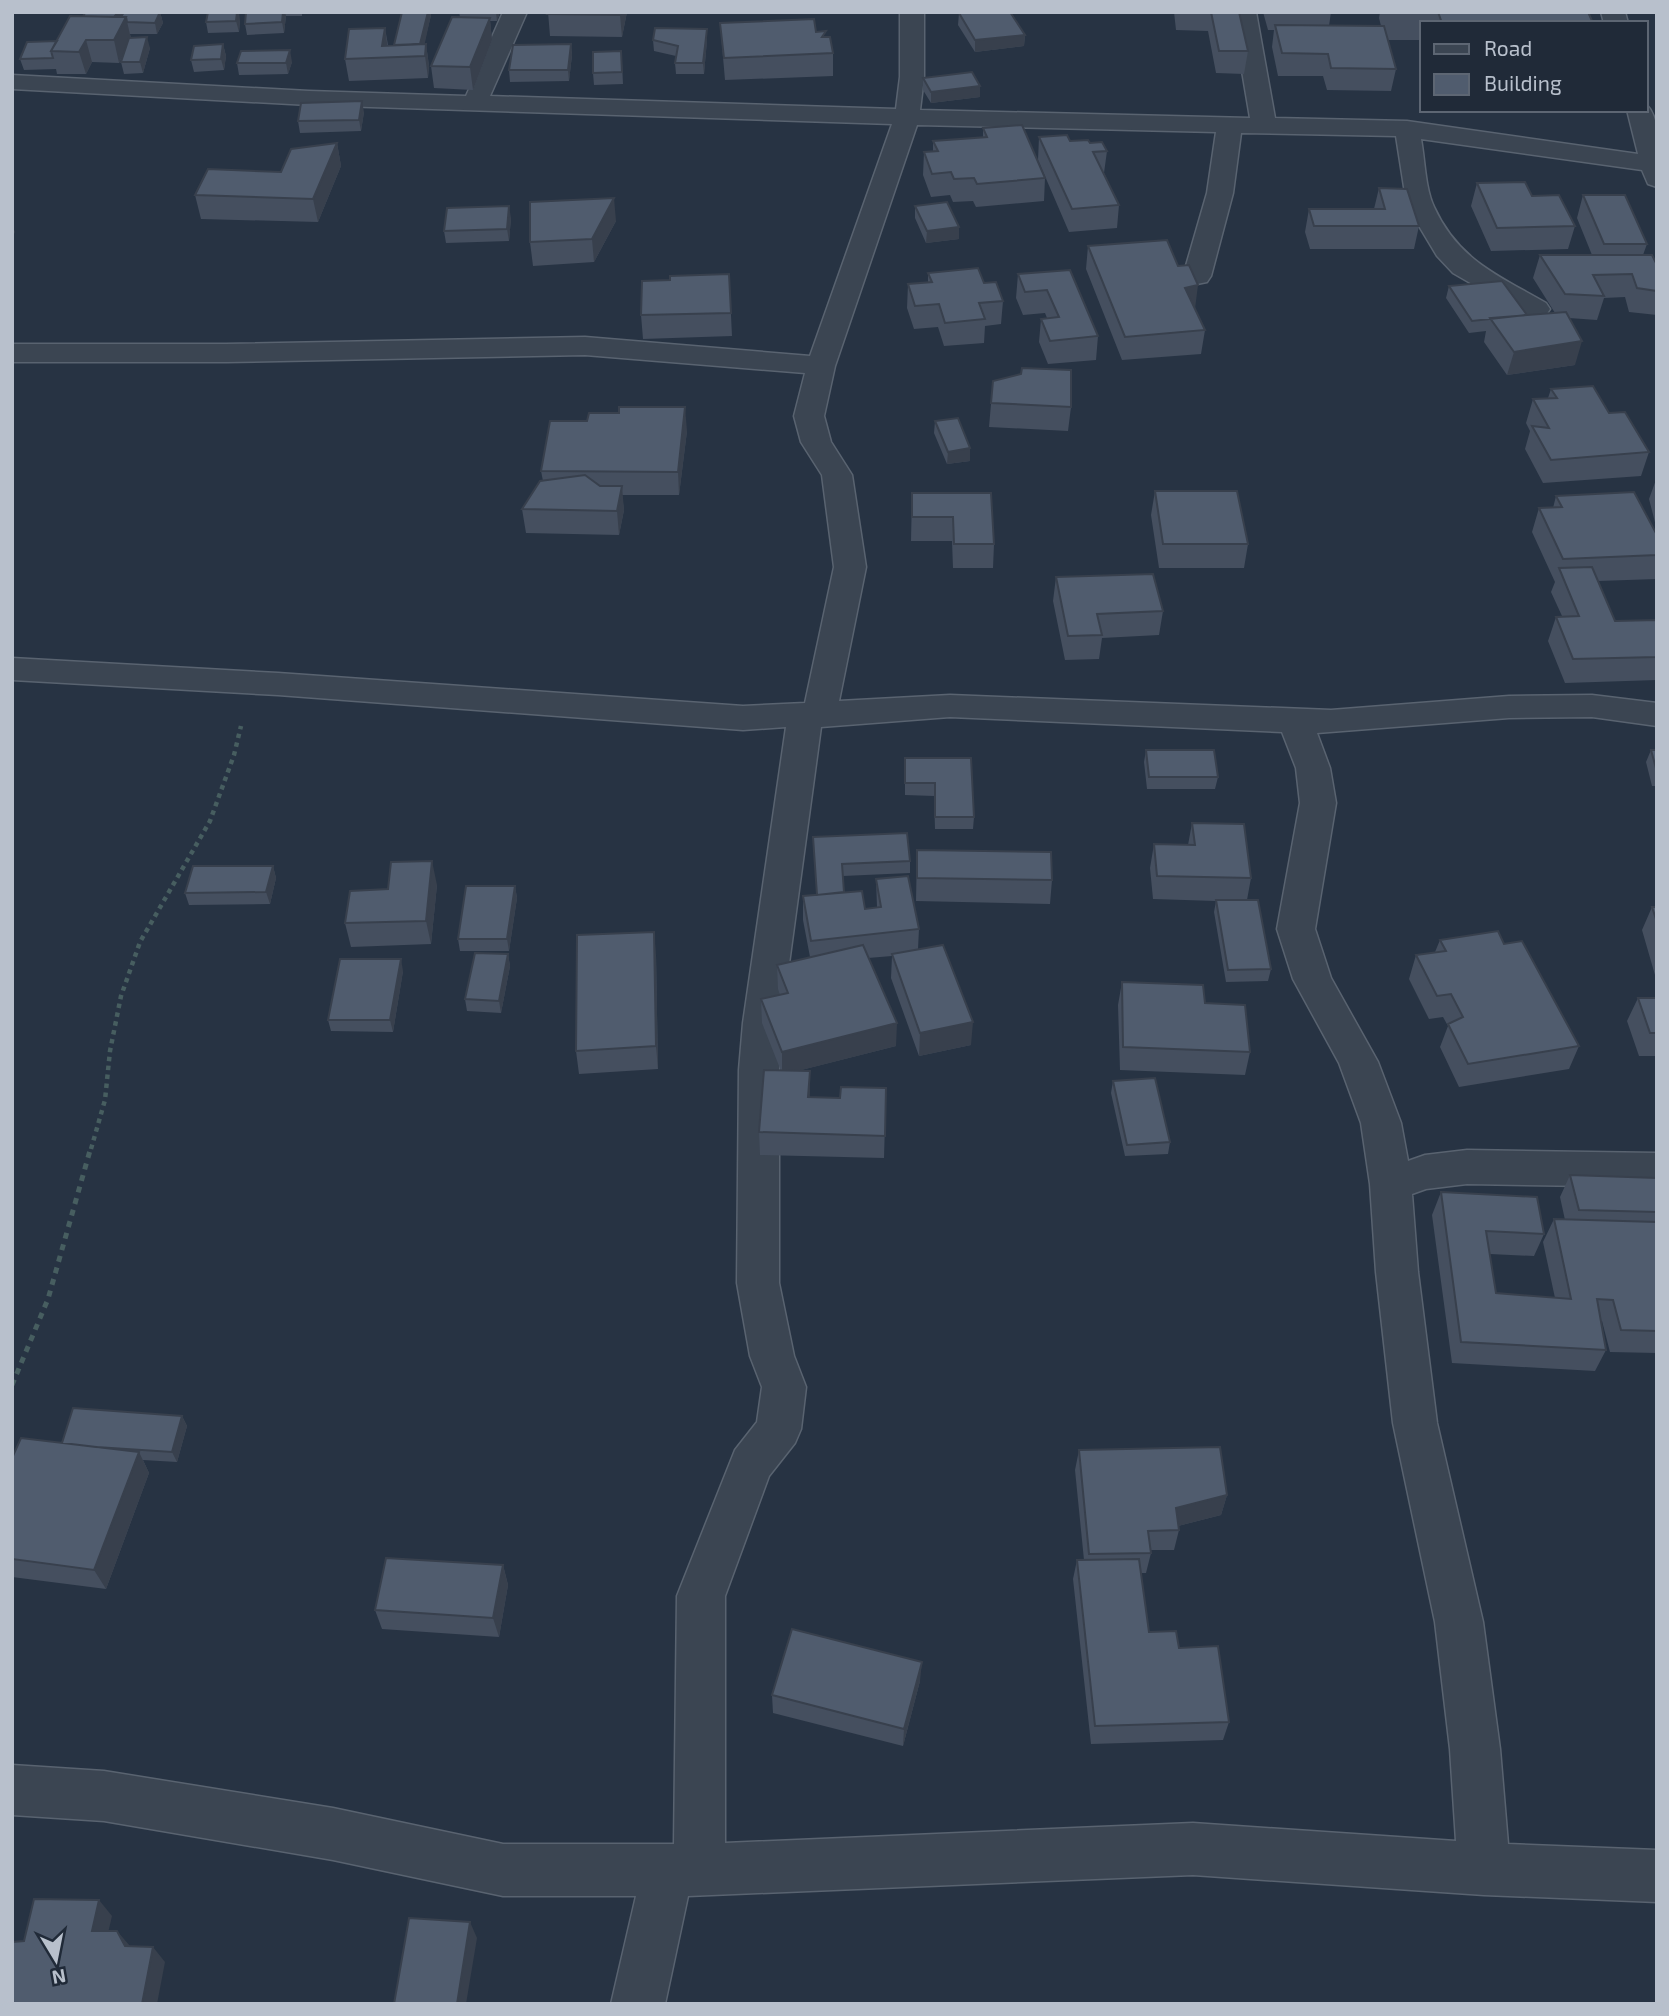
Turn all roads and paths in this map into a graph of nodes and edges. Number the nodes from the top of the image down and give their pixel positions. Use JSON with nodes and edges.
{"nodes":[{"id":1,"x":515,"y":12,"type":"edge"},
{"id":2,"x":912,"y":12,"type":"edge"},
{"id":3,"x":1244,"y":12,"type":"edge"},
{"id":4,"x":12,"y":82,"type":"edge"},
{"id":5,"x":476,"y":101,"type":"junction"},
{"id":6,"x":1640,"y":112,"type":"edge"},
{"id":7,"x":906,"y":117,"type":"junction"},
{"id":8,"x":1230,"y":124,"type":"junction"},
{"id":9,"x":1264,"y":125,"type":"junction"},
{"id":10,"x":1408,"y":129,"type":"junction"},
{"id":11,"x":1655,"y":169,"type":"edge"},
{"id":12,"x":1197,"y":276,"type":"edge"},
{"id":13,"x":1536,"y":309,"type":"dead end"},
{"id":14,"x":12,"y":353,"type":"edge"},
{"id":15,"x":821,"y":366,"type":"junction"},
{"id":16,"x":12,"y":668,"type":"edge"},
{"id":17,"x":257,"y":683,"type":"junction"},
{"id":18,"x":1657,"y":715,"type":"edge"},
{"id":19,"x":812,"y":716,"type":"junction"},
{"id":20,"x":1295,"y":720,"type":"junction"},
{"id":21,"x":1657,"y":1170,"type":"edge"},
{"id":22,"x":1391,"y":1184,"type":"junction"},
{"id":23,"x":12,"y":1385,"type":"edge"},
{"id":24,"x":12,"y":1790,"type":"edge"},
{"id":25,"x":1484,"y":1869,"type":"junction"},
{"id":26,"x":684,"y":1870,"type":"junction"},
{"id":27,"x":1657,"y":1876,"type":"edge"},
{"id":28,"x":638,"y":2004,"type":"edge"}],
"edges":[{"from":1,"to":5,"type":"street"},
{"from":2,"to":7,"type":"street"},
{"from":3,"to":9,"type":"street"},
{"from":4,"to":5,"type":"street"},
{"from":5,"to":7,"type":"street"},
{"from":6,"to":11,"type":"street"},
{"from":7,"to":8,"type":"street"},
{"from":7,"to":15,"type":"street"},
{"from":8,"to":9,"type":"street"},
{"from":8,"to":12,"type":"street"},
{"from":9,"to":10,"type":"street"},
{"from":10,"to":11,"type":"street"},
{"from":10,"to":13,"type":"street"},
{"from":14,"to":15,"type":"street"},
{"from":15,"to":19,"type":"street"},
{"from":16,"to":17,"type":"street"},
{"from":17,"to":19,"type":"street"},
{"from":17,"to":23,"type":"path"},
{"from":18,"to":20,"type":"street"},
{"from":19,"to":20,"type":"street"},
{"from":19,"to":26,"type":"street"},
{"from":20,"to":22,"type":"street"},
{"from":21,"to":22,"type":"street"},
{"from":22,"to":25,"type":"street"},
{"from":24,"to":26,"type":"street"},
{"from":25,"to":26,"type":"street"},
{"from":25,"to":27,"type":"street"},
{"from":26,"to":28,"type":"street"}]}
